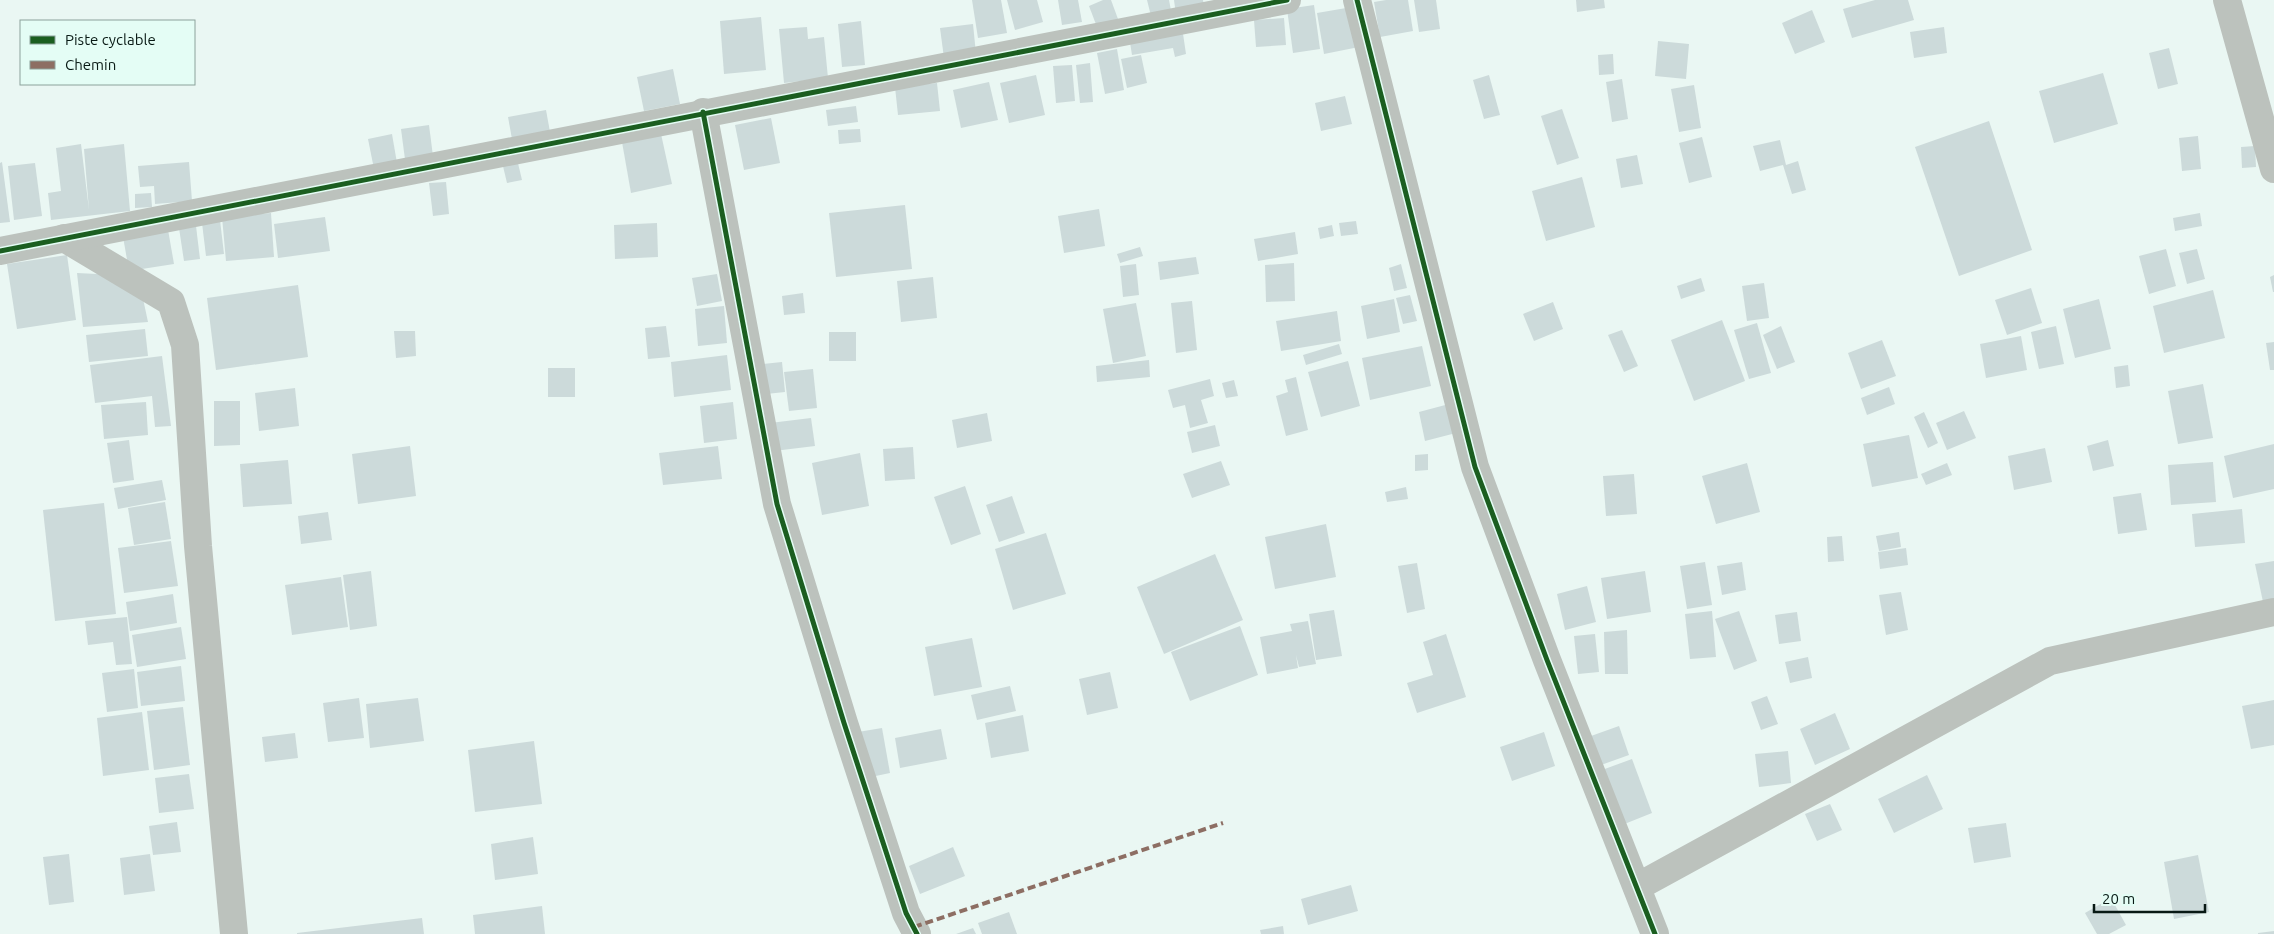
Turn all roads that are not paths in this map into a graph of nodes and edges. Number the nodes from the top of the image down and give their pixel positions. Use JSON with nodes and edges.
{"nodes":[{"id":1,"x":1287,"y":0,"type":"edge"},
{"id":2,"x":1357,"y":0,"type":"edge"},
{"id":3,"x":2227,"y":0,"type":"edge"},
{"id":4,"x":703,"y":112,"type":"junction"},
{"id":5,"x":2274,"y":169,"type":"edge"},
{"id":6,"x":64,"y":238,"type":"junction"},
{"id":7,"x":0,"y":250,"type":"edge"},
{"id":8,"x":2274,"y":612,"type":"edge"},
{"id":9,"x":1637,"y":887,"type":"junction"},
{"id":10,"x":234,"y":934,"type":"edge"},
{"id":11,"x":917,"y":934,"type":"edge"},
{"id":12,"x":1655,"y":934,"type":"edge"}],
"edges":[{"from":1,"to":4,"type":"street"},
{"from":2,"to":9,"type":"street"},
{"from":3,"to":5,"type":"street"},
{"from":4,"to":6,"type":"street"},
{"from":4,"to":11,"type":"street"},
{"from":6,"to":7,"type":"street"},
{"from":6,"to":10,"type":"street"},
{"from":8,"to":9,"type":"street"},
{"from":9,"to":12,"type":"street"}]}
